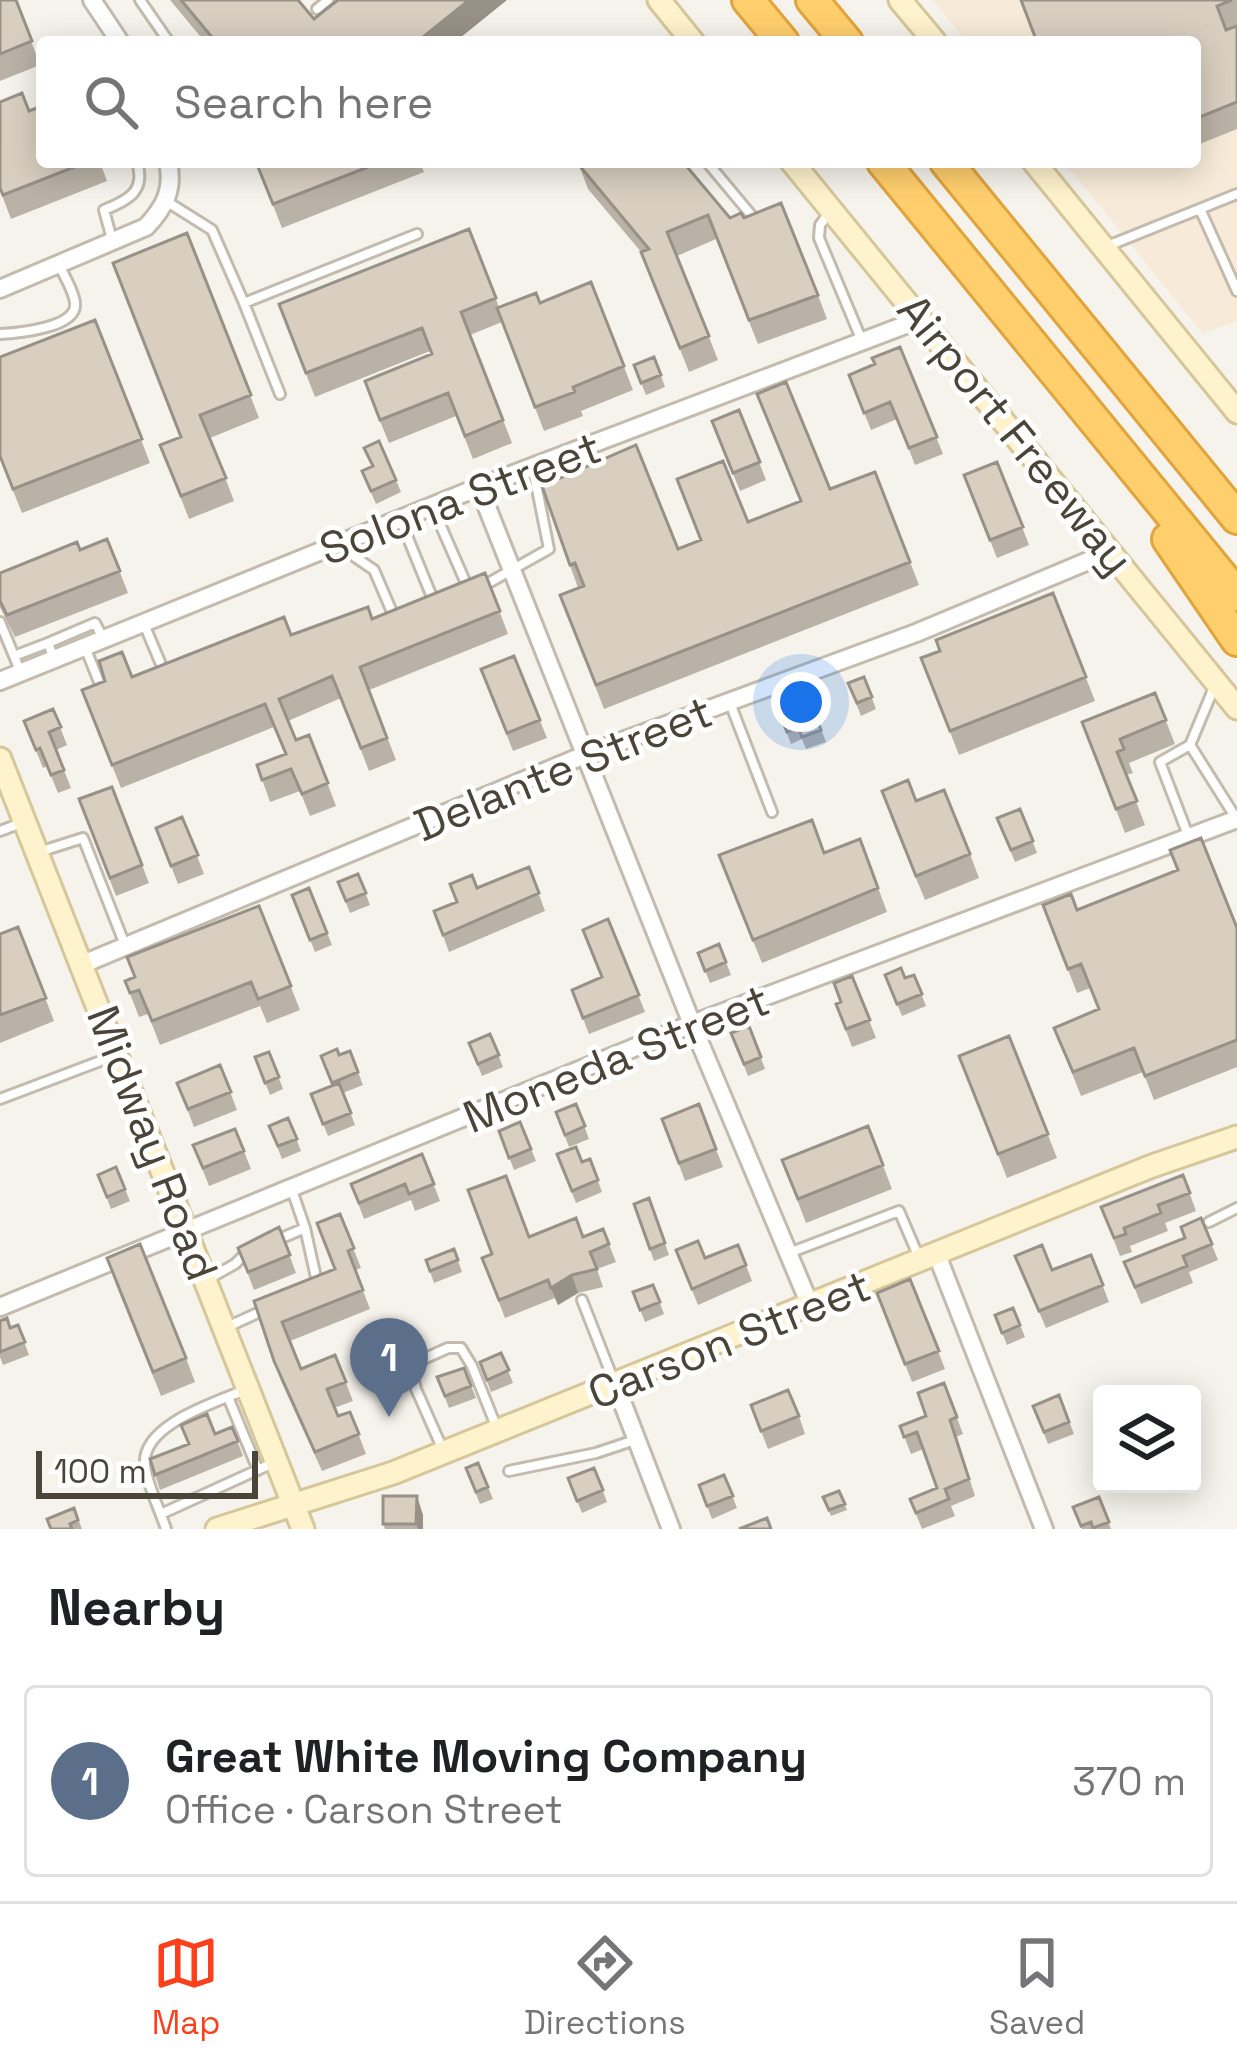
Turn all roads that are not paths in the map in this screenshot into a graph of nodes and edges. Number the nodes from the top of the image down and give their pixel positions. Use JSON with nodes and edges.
{"nodes":[{"id":1,"x":92,"y":0,"type":"edge"},
{"id":2,"x":140,"y":0,"type":"edge"},
{"id":3,"x":328,"y":0,"type":"edge"},
{"id":4,"x":658,"y":0,"type":"edge"},
{"id":5,"x":748,"y":0,"type":"edge"},
{"id":6,"x":812,"y":0,"type":"edge"},
{"id":7,"x":900,"y":0,"type":"edge"},
{"id":8,"x":317,"y":9,"type":"dead end"},
{"id":9,"x":116,"y":36,"type":"edge"},
{"id":10,"x":165,"y":36,"type":"edge"},
{"id":11,"x":688,"y":36,"type":"edge"},
{"id":12,"x":778,"y":36,"type":"edge"},
{"id":13,"x":842,"y":36,"type":"edge"},
{"id":14,"x":930,"y":36,"type":"edge"},
{"id":15,"x":138,"y":168,"type":"edge"},
{"id":16,"x":169,"y":168,"type":"edge"},
{"id":17,"x":712,"y":168,"type":"edge"},
{"id":18,"x":797,"y":168,"type":"edge"},
{"id":19,"x":888,"y":168,"type":"edge"},
{"id":20,"x":951,"y":168,"type":"edge"},
{"id":21,"x":1039,"y":168,"type":"edge"},
{"id":22,"x":1237,"y":194,"type":"edge"},
{"id":23,"x":166,"y":201,"type":"junction"},
{"id":24,"x":1200,"y":209,"type":"junction"},
{"id":25,"x":832,"y":210,"type":"junction"},
{"id":26,"x":752,"y":216,"type":"edge"},
{"id":27,"x":417,"y":234,"type":"dead end"},
{"id":28,"x":114,"y":244,"type":"junction"},
{"id":29,"x":1104,"y":248,"type":"junction"},
{"id":30,"x":60,"y":265,"type":"junction"},
{"id":31,"x":0,"y":289,"type":"edge"},
{"id":32,"x":1237,"y":291,"type":"edge"},
{"id":33,"x":244,"y":304,"type":"junction"},
{"id":34,"x":921,"y":319,"type":"junction"},
{"id":35,"x":0,"y":334,"type":"edge"},
{"id":36,"x":862,"y":342,"type":"junction"},
{"id":37,"x":280,"y":394,"type":"dead end"},
{"id":38,"x":1237,"y":412,"type":"edge"},
{"id":39,"x":1162,"y":424,"type":"junction"},
{"id":40,"x":1132,"y":463,"type":"junction"},
{"id":41,"x":532,"y":467,"type":"junction"},
{"id":42,"x":554,"y":486,"type":"edge"},
{"id":43,"x":479,"y":487,"type":"junction"},
{"id":44,"x":1237,"y":491,"type":"edge"},
{"id":45,"x":538,"y":492,"type":"junction"},
{"id":46,"x":432,"y":506,"type":"junction"},
{"id":47,"x":1237,"y":518,"type":"edge"},
{"id":48,"x":400,"y":519,"type":"junction"},
{"id":49,"x":348,"y":540,"type":"junction"},
{"id":50,"x":1112,"y":551,"type":"junction"},
{"id":51,"x":512,"y":569,"type":"junction"},
{"id":52,"x":471,"y":595,"type":"junction"},
{"id":53,"x":1237,"y":595,"type":"edge"},
{"id":54,"x":0,"y":622,"type":"edge"},
{"id":55,"x":144,"y":623,"type":"junction"},
{"id":56,"x":402,"y":624,"type":"edge"},
{"id":57,"x":104,"y":639,"type":"junction"},
{"id":58,"x":1237,"y":640,"type":"edge"},
{"id":59,"x":85,"y":646,"type":"junction"},
{"id":60,"x":51,"y":651,"type":"junction"},
{"id":61,"x":160,"y":662,"type":"edge"},
{"id":62,"x":17,"y":664,"type":"junction"},
{"id":63,"x":0,"y":681,"type":"edge"},
{"id":64,"x":99,"y":682,"type":"edge"},
{"id":65,"x":1216,"y":682,"type":"junction"},
{"id":66,"x":730,"y":702,"type":"junction"},
{"id":67,"x":1237,"y":709,"type":"edge"},
{"id":68,"x":1190,"y":745,"type":"junction"},
{"id":69,"x":587,"y":754,"type":"junction"},
{"id":70,"x":0,"y":758,"type":"edge"},
{"id":71,"x":772,"y":812,"type":"dead end"},
{"id":72,"x":1237,"y":820,"type":"edge"},
{"id":73,"x":25,"y":821,"type":"junction"},
{"id":74,"x":0,"y":831,"type":"edge"},
{"id":75,"x":1188,"y":836,"type":"junction"},
{"id":76,"x":38,"y":853,"type":"junction"},
{"id":77,"x":125,"y":947,"type":"junction"},
{"id":78,"x":83,"y":964,"type":"junction"},
{"id":79,"x":692,"y":1024,"type":"junction"},
{"id":80,"x":119,"y":1054,"type":"junction"},
{"id":81,"x":0,"y":1099,"type":"edge"},
{"id":82,"x":1237,"y":1137,"type":"edge"},
{"id":83,"x":292,"y":1190,"type":"junction"},
{"id":84,"x":1237,"y":1208,"type":"edge"},
{"id":85,"x":1208,"y":1222,"type":"edge"},
{"id":86,"x":305,"y":1228,"type":"junction"},
{"id":87,"x":190,"y":1233,"type":"junction"},
{"id":88,"x":789,"y":1253,"type":"junction"},
{"id":89,"x":928,"y":1258,"type":"junction"},
{"id":90,"x":207,"y":1280,"type":"junction"},
{"id":91,"x":316,"y":1285,"type":"edge"},
{"id":92,"x":582,"y":1300,"type":"dead end"},
{"id":93,"x":277,"y":1305,"type":"edge"},
{"id":94,"x":810,"y":1305,"type":"junction"},
{"id":95,"x":0,"y":1307,"type":"edge"},
{"id":96,"x":225,"y":1328,"type":"junction"},
{"id":97,"x":616,"y":1386,"type":"junction"},
{"id":98,"x":238,"y":1393,"type":"junction"},
{"id":99,"x":498,"y":1432,"type":"junction"},
{"id":100,"x":637,"y":1440,"type":"junction"},
{"id":101,"x":445,"y":1453,"type":"junction"},
{"id":102,"x":267,"y":1466,"type":"junction"},
{"id":103,"x":508,"y":1471,"type":"dead end"},
{"id":104,"x":293,"y":1504,"type":"junction"},
{"id":105,"x":161,"y":1514,"type":"junction"},
{"id":106,"x":166,"y":1529,"type":"edge"},
{"id":107,"x":218,"y":1529,"type":"edge"},
{"id":108,"x":303,"y":1529,"type":"edge"},
{"id":109,"x":671,"y":1529,"type":"edge"},
{"id":110,"x":1044,"y":1529,"type":"edge"}],
"edges":[{"from":1,"to":9,"type":"street"},
{"from":2,"to":10,"type":"lane"},
{"from":3,"to":8,"type":"lane"},
{"from":4,"to":11,"type":"main road"},
{"from":5,"to":12,"type":"highway"},
{"from":6,"to":13,"type":"highway"},
{"from":7,"to":14,"type":"main road"},
{"from":15,"to":28,"type":"lane"},
{"from":16,"to":23,"type":"street"},
{"from":17,"to":26,"type":"lane"},
{"from":18,"to":25,"type":"main road","name":"Airport Freeway"},
{"from":19,"to":40,"type":"highway","name":"Airport Freeway"},
{"from":20,"to":39,"type":"highway"},
{"from":21,"to":29,"type":"main road"},
{"from":22,"to":24,"type":"lane"},
{"from":23,"to":28,"type":"street"},
{"from":23,"to":33,"type":"lane"},
{"from":24,"to":29,"type":"lane"},
{"from":24,"to":32,"type":"lane"},
{"from":25,"to":34,"type":"main road","name":"Airport Freeway"},
{"from":25,"to":36,"type":"lane"},
{"from":27,"to":33,"type":"lane"},
{"from":28,"to":30,"type":"street"},
{"from":29,"to":38,"type":"main road"},
{"from":30,"to":31,"type":"street"},
{"from":30,"to":35,"type":"lane"},
{"from":33,"to":37,"type":"lane"},
{"from":34,"to":36,"type":"street","name":"Solona Street"},
{"from":34,"to":50,"type":"main road","name":"Airport Freeway"},
{"from":36,"to":41,"type":"street","name":"Solona Street"},
{"from":39,"to":44,"type":"highway"},
{"from":39,"to":47,"type":"highway"},
{"from":40,"to":53,"type":"highway","name":"Airport Freeway"},
{"from":40,"to":58,"type":"highway"},
{"from":41,"to":43,"type":"street","name":"Solona Street"},
{"from":41,"to":45,"type":"lane"},
{"from":42,"to":45,"type":"lane"},
{"from":43,"to":46,"type":"street","name":"Solona Street"},
{"from":43,"to":51,"type":"street"},
{"from":45,"to":51,"type":"lane"},
{"from":46,"to":48,"type":"street","name":"Solona Street"},
{"from":46,"to":52,"type":"lane"},
{"from":48,"to":49,"type":"street","name":"Solona Street"},
{"from":48,"to":52,"type":"lane"},
{"from":49,"to":55,"type":"street","name":"Solona Street"},
{"from":49,"to":56,"type":"lane"},
{"from":50,"to":65,"type":"main road","name":"Airport Freeway"},
{"from":50,"to":66,"type":"street","name":"Delante Street"},
{"from":51,"to":52,"type":"lane"},
{"from":51,"to":69,"type":"street"},
{"from":54,"to":62,"type":"lane"},
{"from":55,"to":57,"type":"street","name":"Solona Street"},
{"from":55,"to":61,"type":"lane"},
{"from":57,"to":59,"type":"street","name":"Solona Street"},
{"from":57,"to":60,"type":"lane"},
{"from":59,"to":60,"type":"street","name":"Solona Street"},
{"from":59,"to":64,"type":"lane"},
{"from":60,"to":62,"type":"street","name":"Solona Street"},
{"from":62,"to":63,"type":"street","name":"Solona Street"},
{"from":65,"to":67,"type":"main road","name":"Airport Freeway"},
{"from":65,"to":68,"type":"lane"},
{"from":66,"to":69,"type":"street","name":"Delante Street"},
{"from":66,"to":71,"type":"lane"},
{"from":68,"to":72,"type":"lane"},
{"from":68,"to":75,"type":"lane"},
{"from":69,"to":77,"type":"street","name":"Delante Street"},
{"from":69,"to":79,"type":"street"},
{"from":70,"to":73,"type":"main road","name":"Midway Road"},
{"from":72,"to":75,"type":"street","name":"Moneda Street"},
{"from":73,"to":74,"type":"lane"},
{"from":73,"to":76,"type":"main road","name":"Midway Road"},
{"from":75,"to":79,"type":"street","name":"Moneda Street"},
{"from":76,"to":77,"type":"lane"},
{"from":76,"to":78,"type":"main road","name":"Midway Road"},
{"from":77,"to":78,"type":"street","name":"Delante Street"},
{"from":78,"to":80,"type":"main road","name":"Midway Road"},
{"from":79,"to":83,"type":"street","name":"Moneda Street"},
{"from":79,"to":88,"type":"street"},
{"from":80,"to":81,"type":"lane"},
{"from":80,"to":87,"type":"main road","name":"Midway Road"},
{"from":82,"to":89,"type":"main road","name":"Carson Street"},
{"from":83,"to":86,"type":"lane"},
{"from":83,"to":87,"type":"street","name":"Moneda Street"},
{"from":84,"to":85,"type":"lane"},
{"from":86,"to":90,"type":"lane"},
{"from":86,"to":91,"type":"lane"},
{"from":87,"to":90,"type":"main road","name":"Midway Road"},
{"from":87,"to":95,"type":"street","name":"Moneda Street"},
{"from":88,"to":89,"type":"lane"},
{"from":88,"to":94,"type":"street"},
{"from":89,"to":94,"type":"main road","name":"Carson Street"},
{"from":89,"to":110,"type":"street"},
{"from":90,"to":96,"type":"main road","name":"Midway Road"},
{"from":92,"to":97,"type":"lane"},
{"from":93,"to":96,"type":"lane"},
{"from":94,"to":97,"type":"main road","name":"Carson Street"},
{"from":96,"to":98,"type":"main road","name":"Midway Road"},
{"from":97,"to":99,"type":"main road","name":"Carson Street"},
{"from":97,"to":100,"type":"street"},
{"from":98,"to":102,"type":"main road","name":"Midway Road"},
{"from":98,"to":105,"type":"lane"},
{"from":99,"to":101,"type":"main road","name":"Carson Street"},
{"from":99,"to":101,"type":"lane"},
{"from":100,"to":103,"type":"lane"},
{"from":100,"to":109,"type":"street"},
{"from":101,"to":104,"type":"main road","name":"Carson Street"},
{"from":102,"to":104,"type":"main road","name":"Midway Road"},
{"from":102,"to":105,"type":"lane"},
{"from":104,"to":107,"type":"main road","name":"Carson Street"},
{"from":104,"to":108,"type":"main road","name":"Midway Road"},
{"from":105,"to":106,"type":"lane"}]}
